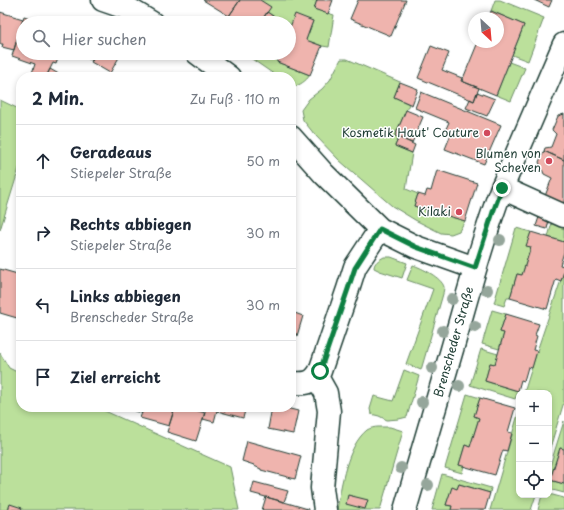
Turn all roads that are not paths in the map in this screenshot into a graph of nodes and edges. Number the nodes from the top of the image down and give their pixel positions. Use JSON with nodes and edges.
{"nodes":[{"id":1,"x":103,"y":0,"type":"edge"},
{"id":2,"x":131,"y":5,"type":"edge"},
{"id":3,"x":144,"y":16,"type":"edge"},
{"id":4,"x":564,"y":44,"type":"edge"},
{"id":5,"x":207,"y":60,"type":"edge"},
{"id":6,"x":223,"y":72,"type":"edge"},
{"id":7,"x":296,"y":143,"type":"edge"},
{"id":8,"x":502,"y":188,"type":"junction"},
{"id":9,"x":564,"y":216,"type":"edge"},
{"id":10,"x":380,"y":229,"type":"junction"},
{"id":11,"x":475,"y":268,"type":"junction"},
{"id":12,"x":317,"y":377,"type":"junction"},
{"id":13,"x":296,"y":383,"type":"edge"},
{"id":14,"x":325,"y":510,"type":"edge"},
{"id":15,"x":405,"y":510,"type":"edge"}],
"edges":[{"from":1,"to":2,"type":"street"},
{"from":2,"to":3,"type":"street"},
{"from":4,"to":8,"type":"street","name":"Brenscheder Straße"},
{"from":5,"to":6,"type":"street"},
{"from":7,"to":10,"type":"street"},
{"from":8,"to":9,"type":"street"},
{"from":8,"to":11,"type":"street","name":"Brenscheder Straße"},
{"from":10,"to":11,"type":"street"},
{"from":10,"to":12,"type":"street"},
{"from":11,"to":15,"type":"street","name":"Brenscheder Straße"},
{"from":12,"to":13,"type":"street"},
{"from":12,"to":14,"type":"street"}]}
